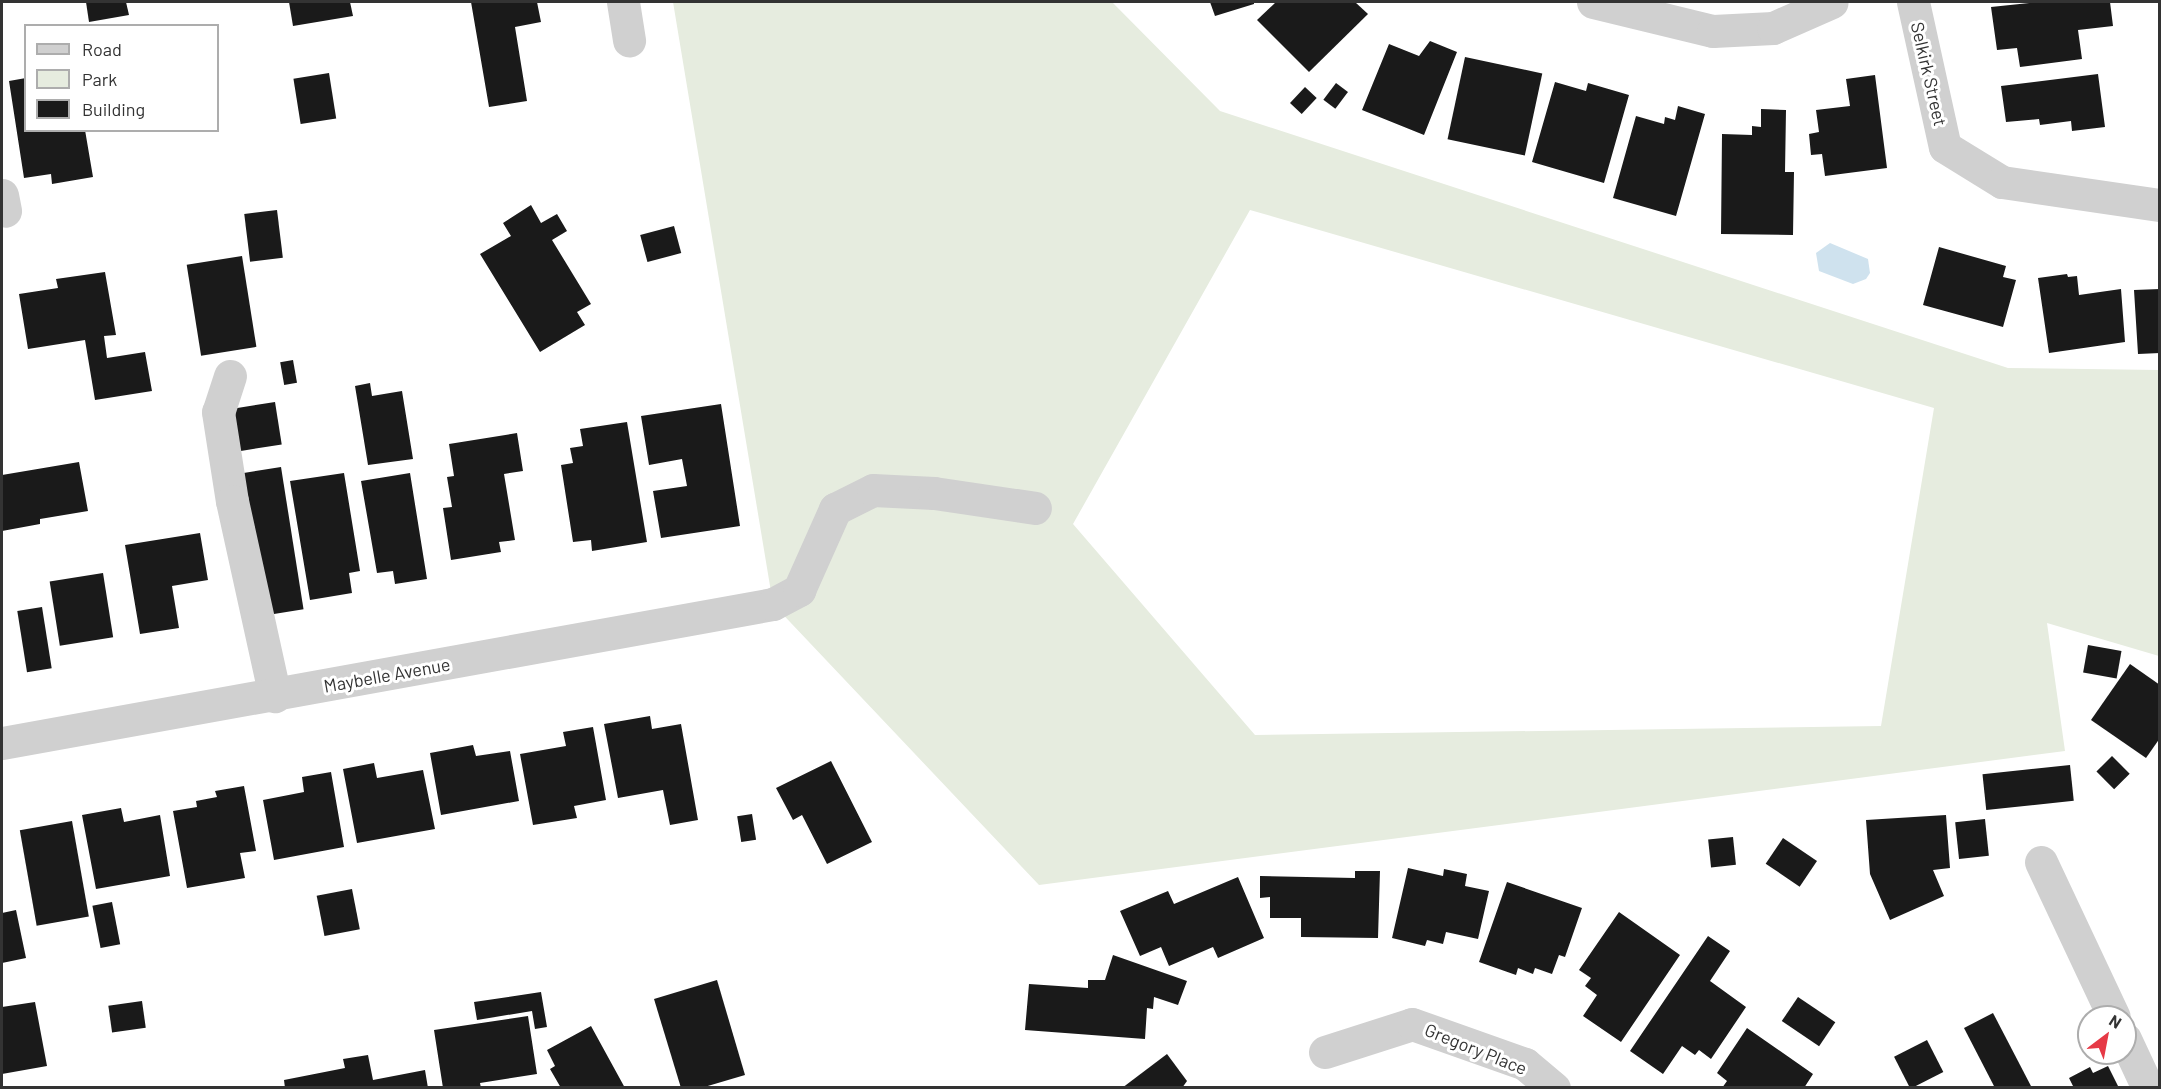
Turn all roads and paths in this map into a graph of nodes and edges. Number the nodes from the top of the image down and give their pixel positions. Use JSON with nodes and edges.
{"nodes":[{"id":1,"x":623,"y":2,"type":"edge"},
{"id":2,"x":1593,"y":2,"type":"edge"},
{"id":3,"x":1832,"y":2,"type":"edge"},
{"id":4,"x":1913,"y":2,"type":"edge"},
{"id":5,"x":629,"y":40,"type":"dead end"},
{"id":6,"x":2160,"y":204,"type":"edge"},
{"id":7,"x":230,"y":376,"type":"dead end"},
{"id":8,"x":1035,"y":508,"type":"dead end"},
{"id":9,"x":274,"y":696,"type":"junction"},
{"id":10,"x":2,"y":743,"type":"edge"},
{"id":11,"x":2041,"y":862,"type":"dead end"},
{"id":12,"x":2108,"y":1005,"type":"edge"},
{"id":13,"x":1325,"y":1052,"type":"dead end"},
{"id":14,"x":2137,"y":1065,"type":"edge"},
{"id":15,"x":1554,"y":1088,"type":"edge"},
{"id":16,"x":2148,"y":1088,"type":"edge"}],
"edges":[{"from":1,"to":5,"type":"street"},
{"from":2,"to":3,"type":"street"},
{"from":4,"to":6,"type":"street","name":"Selkirk Street"},
{"from":7,"to":9,"type":"street"},
{"from":8,"to":9,"type":"street","name":"Maybelle Avenue"},
{"from":9,"to":10,"type":"street","name":"Maybelle Avenue"},
{"from":11,"to":12,"type":"street"},
{"from":13,"to":15,"type":"street","name":"Gregory Place"},
{"from":14,"to":16,"type":"street"}]}
